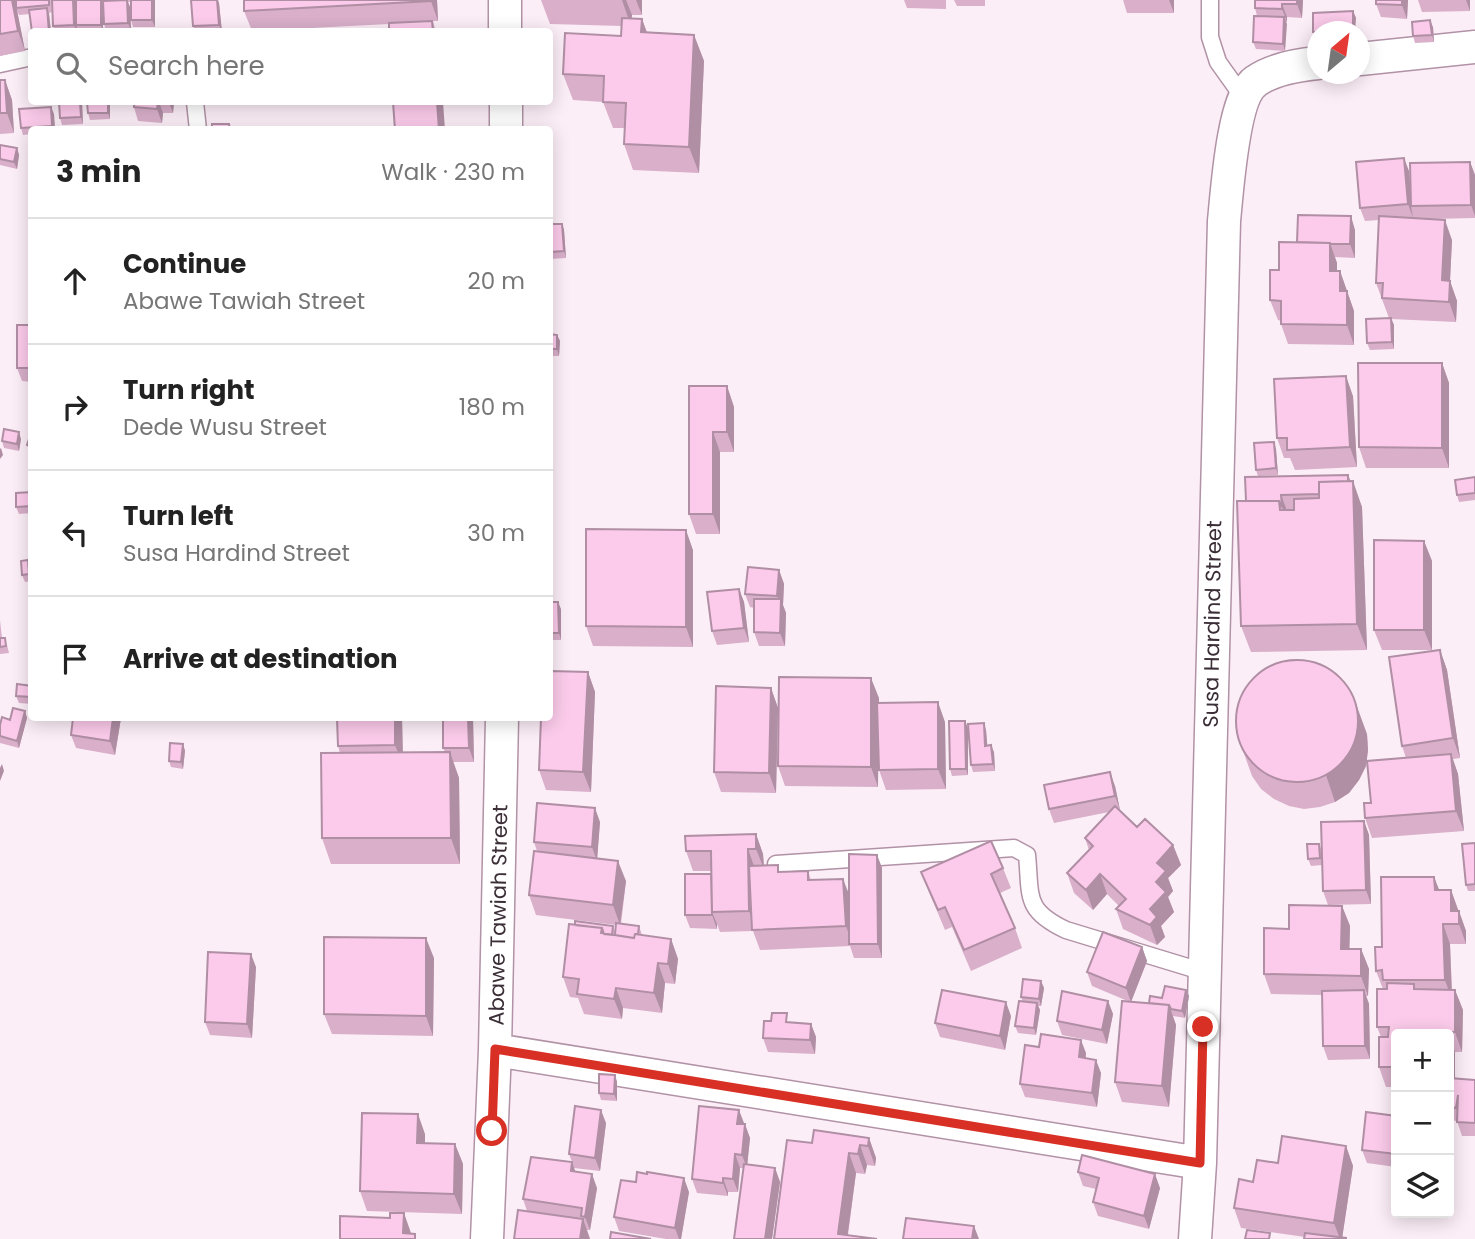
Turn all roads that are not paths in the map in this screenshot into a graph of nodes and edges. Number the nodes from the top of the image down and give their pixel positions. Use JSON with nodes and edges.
{"nodes":[{"id":1,"x":505,"y":0,"type":"edge"},
{"id":2,"x":1210,"y":0,"type":"edge"},
{"id":3,"x":505,"y":28,"type":"edge"},
{"id":4,"x":1475,"y":47,"type":"edge"},
{"id":5,"x":28,"y":58,"type":"edge"},
{"id":6,"x":1370,"y":58,"type":"edge"},
{"id":7,"x":0,"y":64,"type":"edge"},
{"id":8,"x":1307,"y":64,"type":"edge"},
{"id":9,"x":1243,"y":97,"type":"junction"},
{"id":10,"x":194,"y":105,"type":"edge"},
{"id":11,"x":506,"y":105,"type":"edge"},
{"id":12,"x":197,"y":126,"type":"edge"},
{"id":13,"x":506,"y":126,"type":"edge"},
{"id":14,"x":502,"y":721,"type":"edge"},
{"id":15,"x":776,"y":864,"type":"edge"},
{"id":16,"x":1204,"y":972,"type":"junction"},
{"id":17,"x":495,"y":1049,"type":"junction"},
{"id":18,"x":1200,"y":1163,"type":"junction"},
{"id":19,"x":487,"y":1239,"type":"edge"},
{"id":20,"x":1195,"y":1239,"type":"edge"}],
"edges":[{"from":1,"to":3,"type":"street"},
{"from":2,"to":9,"type":"lane"},
{"from":4,"to":6,"type":"street"},
{"from":5,"to":7,"type":"lane"},
{"from":8,"to":9,"type":"street"},
{"from":9,"to":16,"type":"street","name":"Susa Hardind Street"},
{"from":10,"to":12,"type":"lane"},
{"from":11,"to":13,"type":"street"},
{"from":14,"to":17,"type":"street","name":"Abawe Tawiah Street"},
{"from":15,"to":16,"type":"lane"},
{"from":16,"to":18,"type":"street","name":"Susa Hardind Street"},
{"from":17,"to":18,"type":"street"},
{"from":17,"to":19,"type":"street","name":"Abawe Tawiah Street"},
{"from":18,"to":20,"type":"street","name":"Susa Hardind Street"}]}
